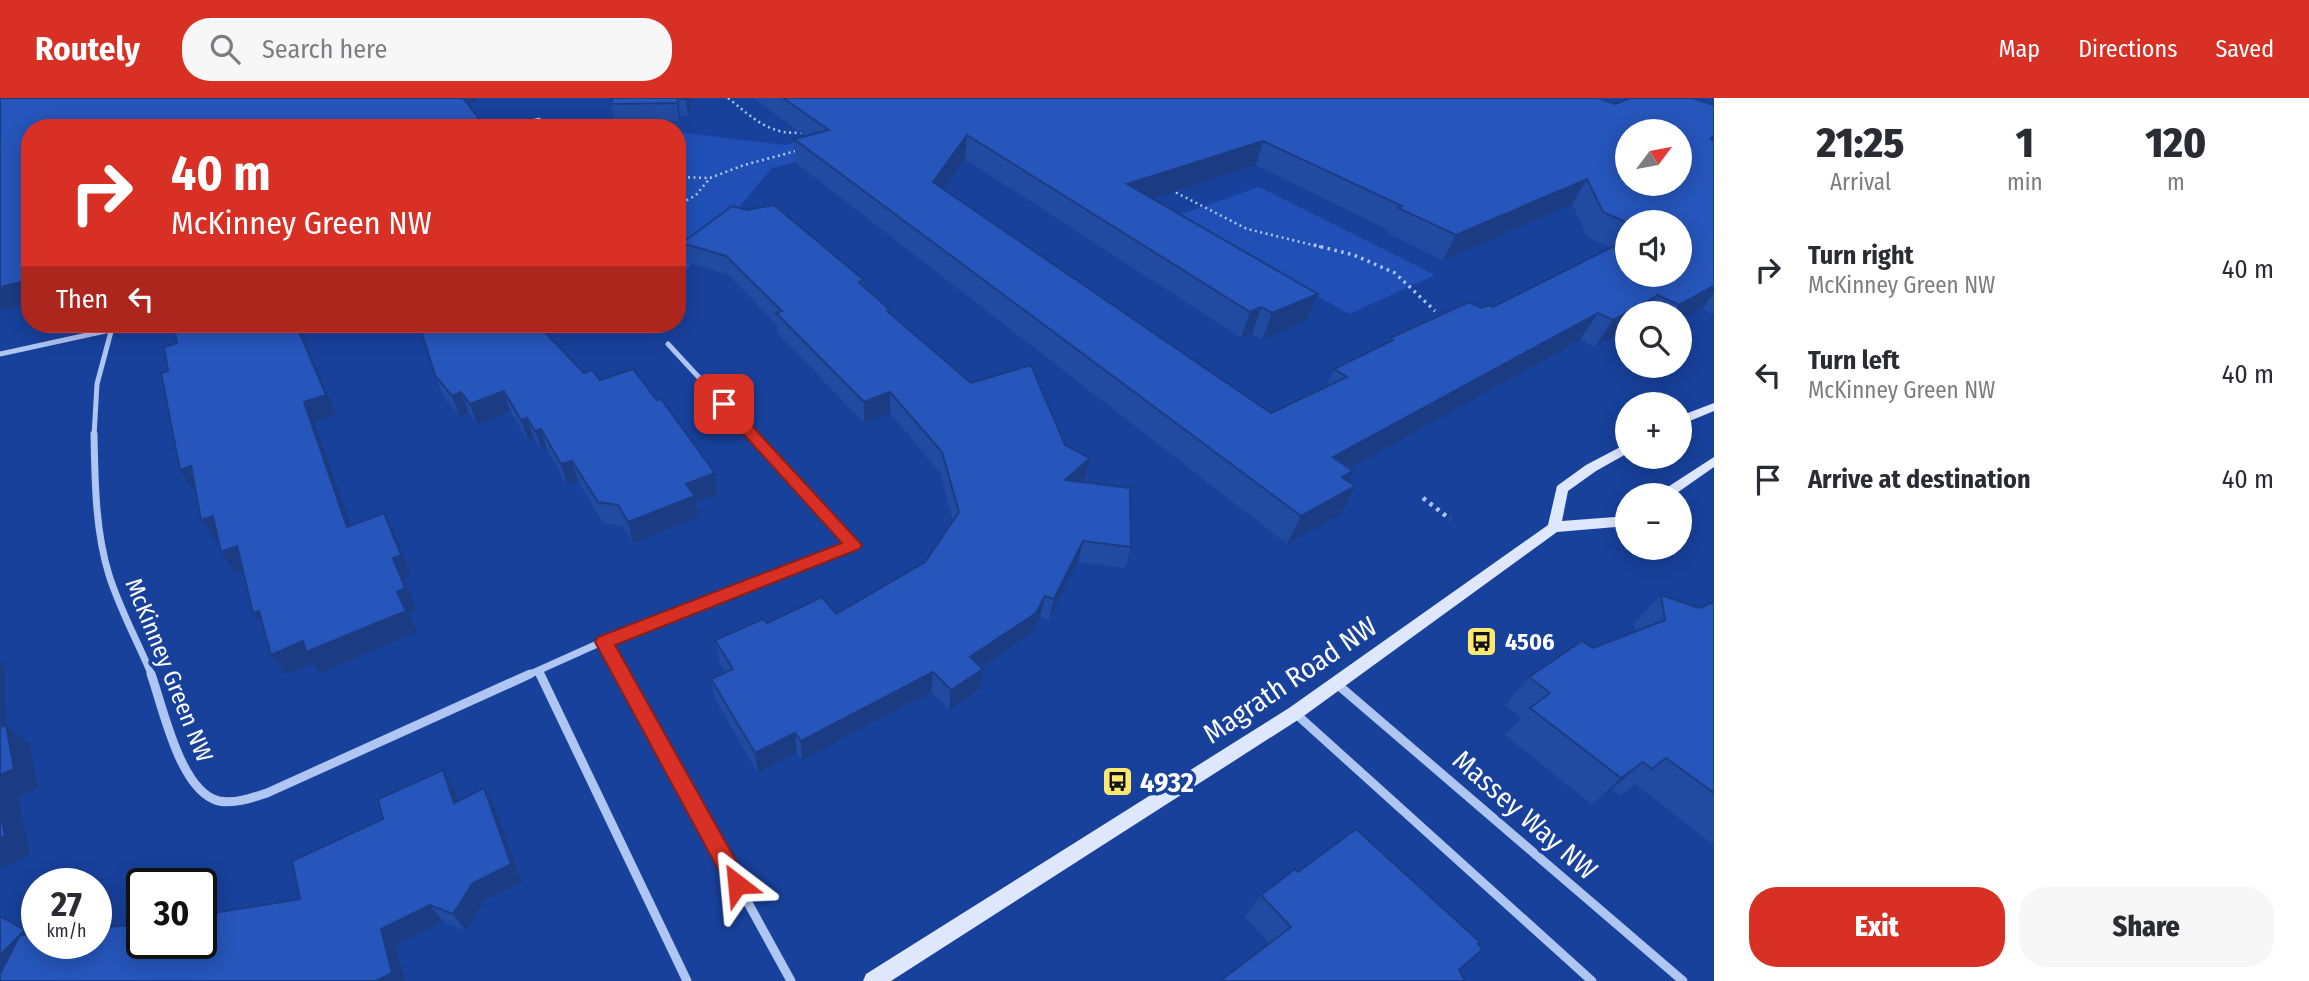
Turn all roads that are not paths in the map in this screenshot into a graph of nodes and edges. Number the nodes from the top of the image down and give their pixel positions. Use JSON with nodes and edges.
{"nodes":[{"id":1,"x":88,"y":333,"type":"edge"},
{"id":2,"x":110,"y":333,"type":"edge"},
{"id":3,"x":668,"y":344,"type":"dead end"},
{"id":4,"x":0,"y":355,"type":"edge"},
{"id":5,"x":1714,"y":407,"type":"edge"},
{"id":6,"x":1692,"y":416,"type":"edge"},
{"id":7,"x":1615,"y":454,"type":"edge"},
{"id":8,"x":1714,"y":460,"type":"edge"},
{"id":9,"x":1682,"y":483,"type":"edge"},
{"id":10,"x":1615,"y":523,"type":"edge"},
{"id":11,"x":1554,"y":527,"type":"junction"},
{"id":12,"x":604,"y":642,"type":"junction"},
{"id":13,"x":538,"y":671,"type":"junction"},
{"id":14,"x":1337,"y":684,"type":"junction"},
{"id":15,"x":1295,"y":713,"type":"junction"},
{"id":16,"x":687,"y":981,"type":"edge"},
{"id":17,"x":791,"y":981,"type":"edge"},
{"id":18,"x":873,"y":981,"type":"edge"},
{"id":19,"x":1592,"y":981,"type":"edge"},
{"id":20,"x":1683,"y":981,"type":"edge"}],
"edges":[{"from":1,"to":4,"type":"street"},
{"from":2,"to":13,"type":"street","name":"McKinney Green NW"},
{"from":3,"to":12,"type":"street","name":"McKinney Green NW"},
{"from":5,"to":6,"type":"street"},
{"from":7,"to":11,"type":"street"},
{"from":8,"to":9,"type":"street"},
{"from":10,"to":11,"type":"street"},
{"from":11,"to":14,"type":"street","name":"Magrath Road NW"},
{"from":12,"to":13,"type":"street","name":"McKinney Green NW"},
{"from":12,"to":17,"type":"street"},
{"from":13,"to":16,"type":"street"},
{"from":14,"to":15,"type":"street","name":"Magrath Road NW"},
{"from":14,"to":20,"type":"street","name":"Massey Way NW"},
{"from":15,"to":18,"type":"street","name":"Magrath Road NW"},
{"from":15,"to":19,"type":"street"}]}
